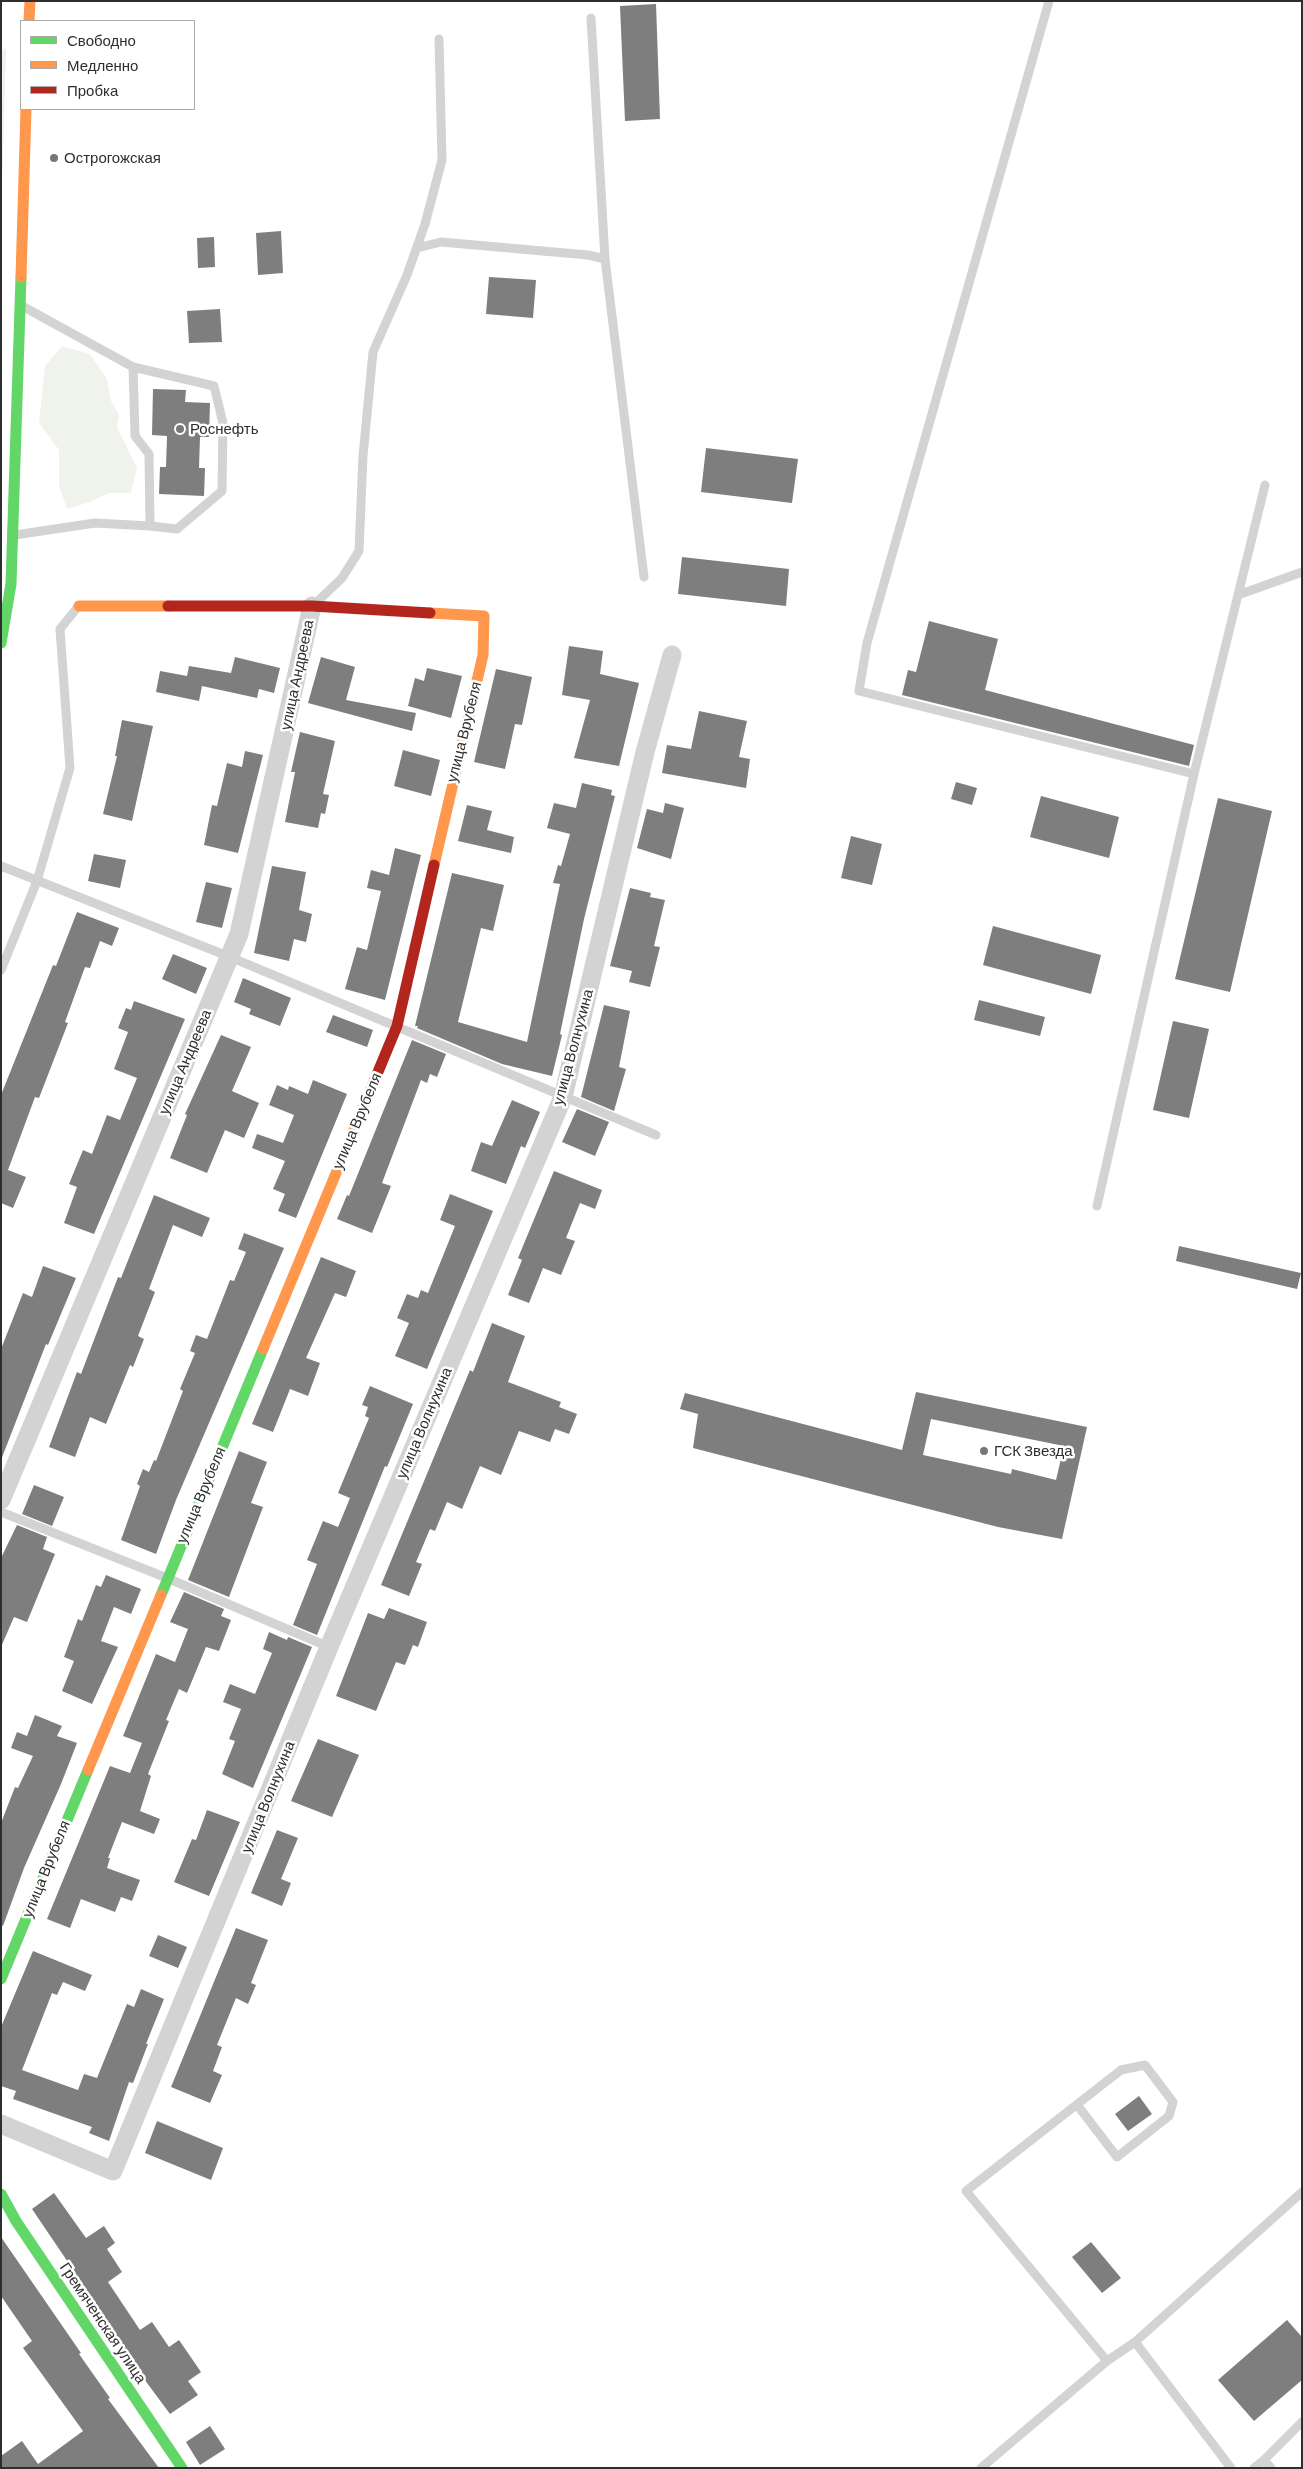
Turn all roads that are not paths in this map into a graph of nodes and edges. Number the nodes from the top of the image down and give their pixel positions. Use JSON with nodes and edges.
{"nodes":[{"id":1,"x":30,"y":1,"type":"edge"},
{"id":2,"x":1049,"y":1,"type":"edge"},
{"id":3,"x":591,"y":18,"type":"dead end"},
{"id":4,"x":29,"y":20,"type":"edge"},
{"id":5,"x":439,"y":39,"type":"dead end"},
{"id":6,"x":26,"y":110,"type":"edge"},
{"id":7,"x":417,"y":248,"type":"junction"},
{"id":8,"x":605,"y":259,"type":"junction"},
{"id":9,"x":20,"y":305,"type":"junction"},
{"id":10,"x":133,"y":367,"type":"junction"},
{"id":11,"x":1265,"y":485,"type":"dead end"},
{"id":12,"x":150,"y":526,"type":"junction"},
{"id":13,"x":12,"y":536,"type":"junction"},
{"id":14,"x":1302,"y":572,"type":"edge"},
{"id":15,"x":644,"y":577,"type":"dead end"},
{"id":16,"x":1238,"y":595,"type":"junction"},
{"id":17,"x":79,"y":606,"type":"joint"},
{"id":18,"x":312,"y":606,"type":"junction"},
{"id":19,"x":1,"y":643,"type":"edge"},
{"id":20,"x":672,"y":655,"type":"dead end"},
{"id":21,"x":1194,"y":774,"type":"junction"},
{"id":22,"x":1,"y":866,"type":"edge"},
{"id":23,"x":37,"y":881,"type":"junction"},
{"id":24,"x":230,"y":957,"type":"junction"},
{"id":25,"x":1,"y":970,"type":"edge"},
{"id":26,"x":396,"y":1026,"type":"junction"},
{"id":27,"x":563,"y":1097,"type":"junction"},
{"id":28,"x":656,"y":1135,"type":"dead end"},
{"id":29,"x":1097,"y":1206,"type":"dead end"},
{"id":30,"x":1,"y":1500,"type":"edge"},
{"id":31,"x":1,"y":1512,"type":"edge"},
{"id":32,"x":167,"y":1578,"type":"junction"},
{"id":33,"x":329,"y":1647,"type":"junction"},
{"id":34,"x":1,"y":1979,"type":"edge"},
{"id":35,"x":1078,"y":2106,"type":"junction"},
{"id":36,"x":1,"y":2124,"type":"edge"},
{"id":37,"x":1302,"y":2192,"type":"edge"},
{"id":38,"x":1,"y":2194,"type":"edge"},
{"id":39,"x":1135,"y":2342,"type":"junction"},
{"id":40,"x":1107,"y":2361,"type":"junction"},
{"id":41,"x":1302,"y":2422,"type":"edge"},
{"id":42,"x":1264,"y":2460,"type":"junction"},
{"id":43,"x":182,"y":2468,"type":"edge"},
{"id":44,"x":981,"y":2468,"type":"edge"},
{"id":45,"x":1231,"y":2468,"type":"edge"},
{"id":46,"x":1254,"y":2468,"type":"edge"},
{"id":47,"x":1271,"y":2468,"type":"edge"}],
"edges":[{"from":1,"to":4,"type":"street"},
{"from":2,"to":21,"type":"lane"},
{"from":3,"to":8,"type":"lane"},
{"from":5,"to":7,"type":"lane"},
{"from":6,"to":9,"type":"street"},
{"from":7,"to":8,"type":"lane"},
{"from":7,"to":18,"type":"lane"},
{"from":8,"to":15,"type":"lane"},
{"from":9,"to":10,"type":"lane"},
{"from":9,"to":13,"type":"street"},
{"from":10,"to":12,"type":"lane"},
{"from":10,"to":12,"type":"lane"},
{"from":11,"to":16,"type":"lane"},
{"from":12,"to":13,"type":"lane"},
{"from":13,"to":19,"type":"street"},
{"from":14,"to":16,"type":"lane"},
{"from":16,"to":21,"type":"lane"},
{"from":17,"to":18,"type":"street","name":"улица Врубеля"},
{"from":17,"to":23,"type":"lane"},
{"from":18,"to":24,"type":"street","name":"улица Андреева"},
{"from":18,"to":26,"type":"street","name":"улица Врубеля"},
{"from":20,"to":27,"type":"street","name":"улица Волнухина"},
{"from":21,"to":29,"type":"lane"},
{"from":22,"to":23,"type":"lane"},
{"from":23,"to":24,"type":"lane"},
{"from":23,"to":25,"type":"lane"},
{"from":24,"to":26,"type":"lane"},
{"from":24,"to":30,"type":"street","name":"улица Андреева"},
{"from":26,"to":27,"type":"lane"},
{"from":26,"to":32,"type":"street","name":"улица Врубеля"},
{"from":27,"to":28,"type":"lane"},
{"from":27,"to":33,"type":"street","name":"улица Волнухина"},
{"from":31,"to":32,"type":"lane"},
{"from":32,"to":33,"type":"lane"},
{"from":32,"to":34,"type":"street","name":"улица Врубеля"},
{"from":33,"to":36,"type":"street","name":"улица Волнухина"},
{"from":35,"to":35,"type":"lane"},
{"from":35,"to":40,"type":"lane"},
{"from":37,"to":39,"type":"lane"},
{"from":38,"to":43,"type":"street","name":"Гремяченская улица"},
{"from":39,"to":40,"type":"lane"},
{"from":39,"to":45,"type":"lane"},
{"from":40,"to":44,"type":"lane"},
{"from":41,"to":42,"type":"lane"},
{"from":42,"to":46,"type":"lane"},
{"from":42,"to":47,"type":"lane"}]}
